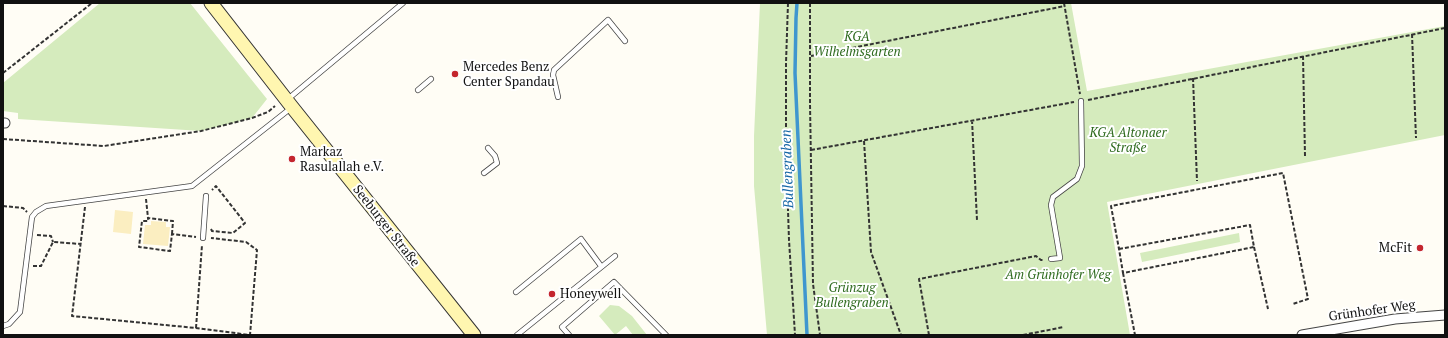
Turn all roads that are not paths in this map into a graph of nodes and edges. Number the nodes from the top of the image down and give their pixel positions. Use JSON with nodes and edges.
{"nodes":[{"id":1,"x":211,"y":3,"type":"edge"},
{"id":2,"x":403,"y":3,"type":"edge"},
{"id":3,"x":625,"y":41,"type":"dead end"},
{"id":4,"x":431,"y":79,"type":"dead end"},
{"id":5,"x":418,"y":90,"type":"dead end"},
{"id":6,"x":558,"y":97,"type":"dead end"},
{"id":7,"x":1081,"y":101,"type":"road end"},
{"id":8,"x":284,"y":104,"type":"junction"},
{"id":9,"x":488,"y":148,"type":"dead end"},
{"id":10,"x":484,"y":173,"type":"dead end"},
{"id":11,"x":206,"y":196,"type":"road end"},
{"id":12,"x":203,"y":238,"type":"road end"},
{"id":13,"x":615,"y":256,"type":"dead end"},
{"id":14,"x":1051,"y":259,"type":"road end"},
{"id":15,"x":601,"y":266,"type":"junction"},
{"id":16,"x":516,"y":292,"type":"dead end"},
{"id":17,"x":1445,"y":315,"type":"edge"},
{"id":18,"x":3,"y":326,"type":"edge"},
{"id":19,"x":474,"y":335,"type":"edge"},
{"id":20,"x":517,"y":335,"type":"edge"},
{"id":21,"x":569,"y":335,"type":"edge"},
{"id":22,"x":666,"y":335,"type":"edge"},
{"id":23,"x":1302,"y":335,"type":"edge"}],
"edges":[{"from":1,"to":8,"type":"street","name":"Seeburger Straße"},
{"from":2,"to":8,"type":"lane"},
{"from":3,"to":6,"type":"lane"},
{"from":4,"to":5,"type":"lane"},
{"from":7,"to":14,"type":"lane"},
{"from":8,"to":18,"type":"lane"},
{"from":8,"to":19,"type":"street","name":"Seeburger Straße"},
{"from":9,"to":10,"type":"lane"},
{"from":11,"to":12,"type":"lane"},
{"from":13,"to":15,"type":"lane"},
{"from":15,"to":16,"type":"lane"},
{"from":15,"to":20,"type":"lane"},
{"from":17,"to":23,"type":"street","name":"Grünhofer Weg"},
{"from":21,"to":22,"type":"lane"}]}
